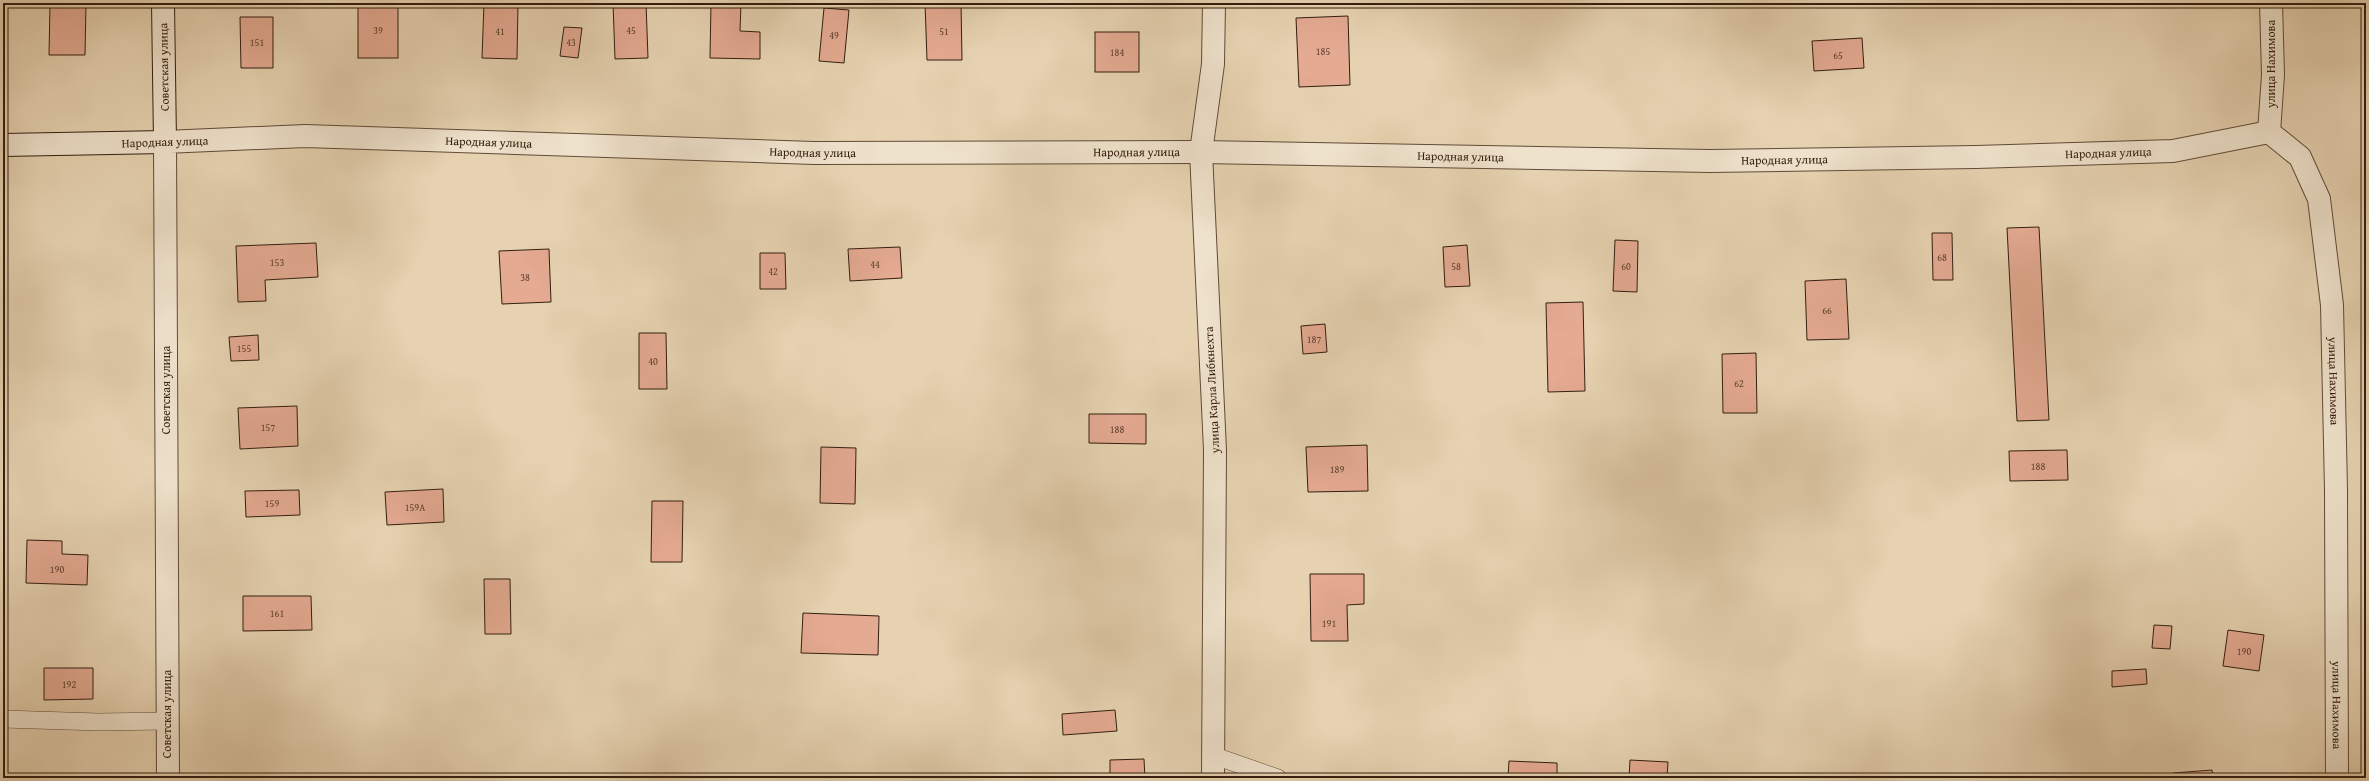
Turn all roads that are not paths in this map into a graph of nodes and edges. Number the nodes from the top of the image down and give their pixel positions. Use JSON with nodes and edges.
{"nodes":[{"id":1,"x":163,"y":3,"type":"edge"},
{"id":2,"x":1214,"y":3,"type":"edge"},
{"id":3,"x":2271,"y":3,"type":"edge"},
{"id":4,"x":2270,"y":132,"type":"junction"},
{"id":5,"x":165,"y":142,"type":"junction"},
{"id":6,"x":3,"y":145,"type":"edge"},
{"id":7,"x":1201,"y":152,"type":"junction"},
{"id":8,"x":3,"y":719,"type":"edge"},
{"id":9,"x":167,"y":721,"type":"junction"},
{"id":10,"x":1212,"y":755,"type":"junction"},
{"id":11,"x":168,"y":778,"type":"edge"},
{"id":12,"x":1213,"y":778,"type":"edge"},
{"id":13,"x":1278,"y":778,"type":"edge"},
{"id":14,"x":2337,"y":778,"type":"edge"}],
"edges":[{"from":1,"to":5,"type":"street","name":"Советская улица"},
{"from":2,"to":7,"type":"street","name":"улица Карла Либкнехта"},
{"from":3,"to":4,"type":"street","name":"улица Нахимова"},
{"from":4,"to":7,"type":"street","name":"Народная улица"},
{"from":4,"to":14,"type":"street","name":"улица Нахимова"},
{"from":5,"to":6,"type":"street","name":"Народная улица"},
{"from":5,"to":7,"type":"street","name":"Народная улица"},
{"from":5,"to":9,"type":"street","name":"Советская улица"},
{"from":7,"to":10,"type":"street","name":"улица Карла Либкнехта"},
{"from":8,"to":9,"type":"lane"},
{"from":9,"to":11,"type":"street","name":"Советская улица"},
{"from":10,"to":12,"type":"street","name":"улица Карла Либкнехта"},
{"from":10,"to":13,"type":"lane"}]}
